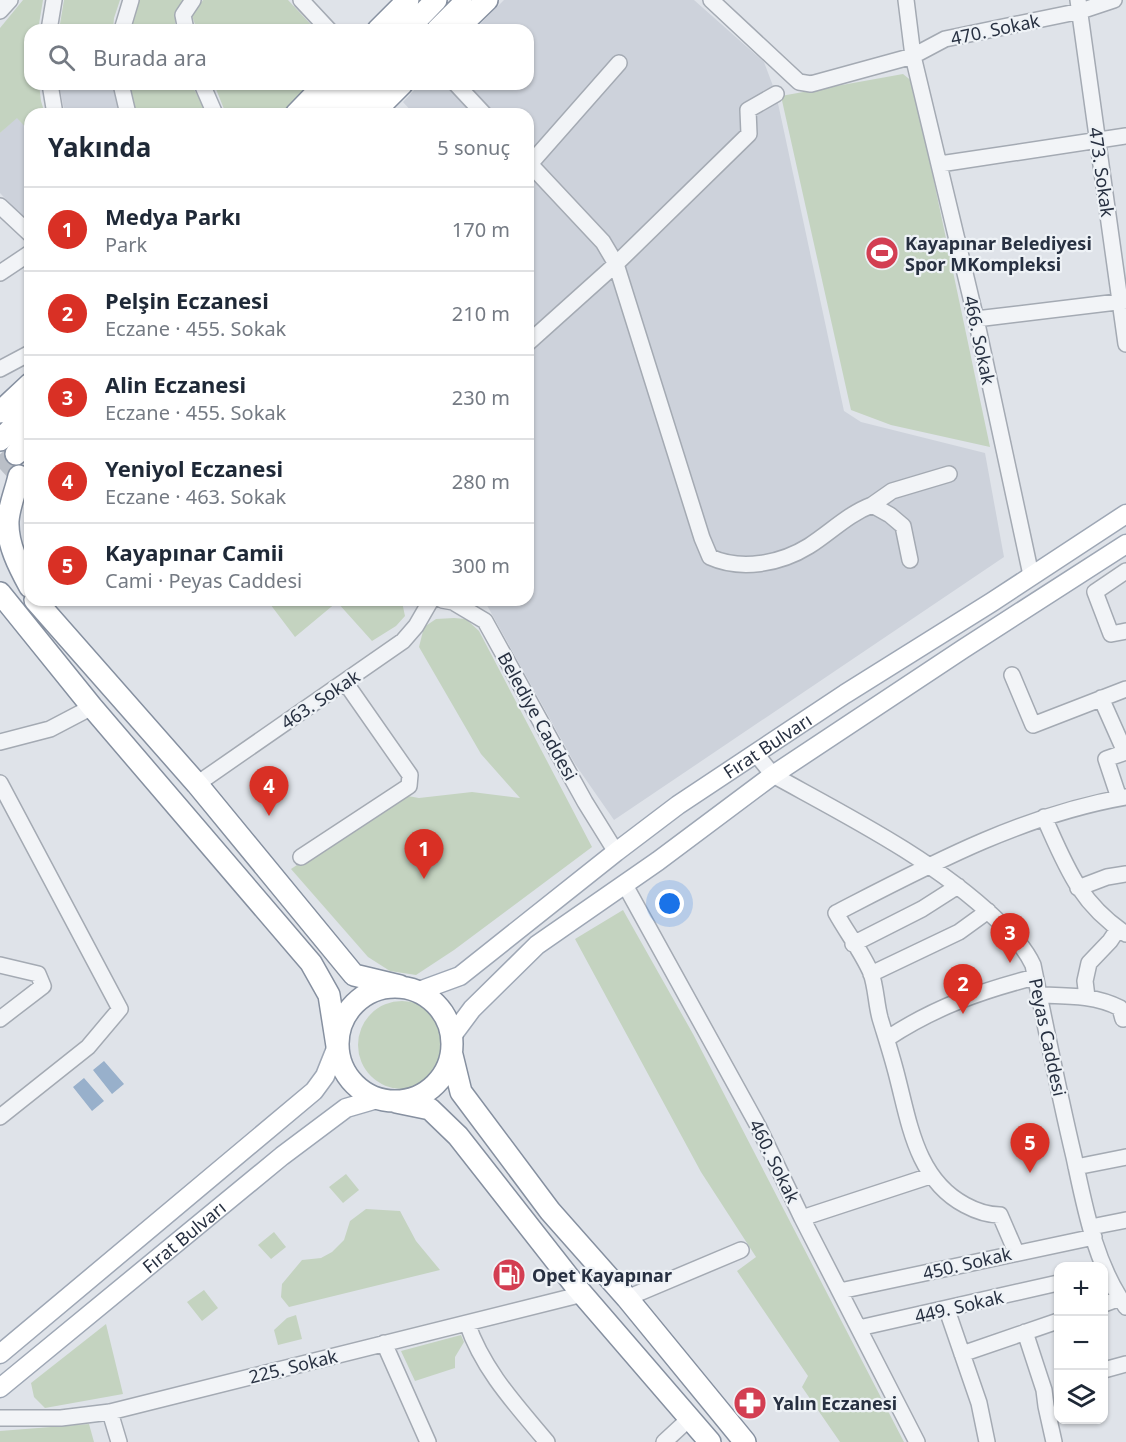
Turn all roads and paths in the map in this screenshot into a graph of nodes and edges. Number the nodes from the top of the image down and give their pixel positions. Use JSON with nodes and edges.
{"nodes":[{"id":1,"x":10,"y":0,"type":"edge"},
{"id":2,"x":54,"y":0,"type":"edge"},
{"id":3,"x":131,"y":0,"type":"edge"},
{"id":4,"x":193,"y":0,"type":"edge"},
{"id":5,"x":301,"y":0,"type":"edge"},
{"id":6,"x":408,"y":0,"type":"edge"},
{"id":7,"x":436,"y":0,"type":"edge"},
{"id":8,"x":467,"y":0,"type":"edge"},
{"id":9,"x":487,"y":0,"type":"edge"},
{"id":10,"x":711,"y":0,"type":"edge"},
{"id":11,"x":906,"y":0,"type":"edge"},
{"id":12,"x":1114,"y":0,"type":"edge"},
{"id":13,"x":1080,"y":5,"type":"edge"},
{"id":14,"x":0,"y":11,"type":"edge"},
{"id":15,"x":49,"y":24,"type":"edge"},
{"id":16,"x":124,"y":24,"type":"edge"},
{"id":17,"x":185,"y":24,"type":"edge"},
{"id":18,"x":323,"y":24,"type":"edge"},
{"id":19,"x":384,"y":24,"type":"edge"},
{"id":20,"x":412,"y":24,"type":"edge"},
{"id":21,"x":443,"y":24,"type":"edge"},
{"id":22,"x":462,"y":24,"type":"edge"},
{"id":23,"x":913,"y":56,"type":"junction"},
{"id":24,"x":619,"y":63,"type":"dead end"},
{"id":25,"x":51,"y":90,"type":"edge"},
{"id":26,"x":122,"y":90,"type":"edge"},
{"id":27,"x":205,"y":90,"type":"edge"},
{"id":28,"x":319,"y":90,"type":"edge"},
{"id":29,"x":321,"y":90,"type":"edge"},
{"id":30,"x":372,"y":90,"type":"edge"},
{"id":31,"x":389,"y":90,"type":"edge"},
{"id":32,"x":462,"y":90,"type":"edge"},
{"id":33,"x":776,"y":94,"type":"dead end"},
{"id":34,"x":360,"y":103,"type":"edge"},
{"id":35,"x":54,"y":108,"type":"edge"},
{"id":36,"x":127,"y":108,"type":"edge"},
{"id":37,"x":212,"y":108,"type":"edge"},
{"id":38,"x":302,"y":108,"type":"edge"},
{"id":39,"x":311,"y":108,"type":"edge"},
{"id":40,"x":342,"y":108,"type":"edge"},
{"id":41,"x":478,"y":108,"type":"edge"},
{"id":42,"x":1126,"y":136,"type":"edge"},
{"id":43,"x":1098,"y":139,"type":"junction"},
{"id":44,"x":534,"y":157,"type":"edge"},
{"id":45,"x":940,"y":164,"type":"junction"},
{"id":46,"x":534,"y":168,"type":"edge"},
{"id":47,"x":0,"y":206,"type":"edge"},
{"id":48,"x":24,"y":228,"type":"edge"},
{"id":49,"x":24,"y":257,"type":"edge"},
{"id":50,"x":616,"y":264,"type":"junction"},
{"id":51,"x":0,"y":273,"type":"edge"},
{"id":52,"x":1123,"y":301,"type":"edge"},
{"id":53,"x":976,"y":319,"type":"junction"},
{"id":54,"x":534,"y":338,"type":"edge"},
{"id":55,"x":1126,"y":345,"type":"edge"},
{"id":56,"x":24,"y":356,"type":"edge"},
{"id":57,"x":0,"y":369,"type":"edge"},
{"id":58,"x":24,"y":389,"type":"edge"},
{"id":59,"x":2,"y":409,"type":"edge"},
{"id":60,"x":24,"y":417,"type":"edge"},
{"id":61,"x":0,"y":440,"type":"tunnel mouth"},
{"id":62,"x":20,"y":462,"type":"edge"},
{"id":63,"x":949,"y":474,"type":"dead end"},
{"id":64,"x":0,"y":493,"type":"edge"},
{"id":65,"x":872,"y":505,"type":"junction"},
{"id":66,"x":1126,"y":514,"type":"edge"},
{"id":67,"x":1126,"y":544,"type":"edge"},
{"id":68,"x":0,"y":559,"type":"edge"},
{"id":69,"x":910,"y":560,"type":"dead end"},
{"id":70,"x":1126,"y":571,"type":"edge"},
{"id":71,"x":24,"y":574,"type":"edge"},
{"id":72,"x":1031,"y":575,"type":"junction"},
{"id":73,"x":24,"y":586,"type":"edge"},
{"id":74,"x":0,"y":593,"type":"edge"},
{"id":75,"x":41,"y":606,"type":"edge"},
{"id":76,"x":428,"y":606,"type":"edge"},
{"id":77,"x":460,"y":606,"type":"edge"},
{"id":78,"x":476,"y":606,"type":"edge"},
{"id":79,"x":0,"y":611,"type":"edge"},
{"id":80,"x":485,"y":621,"type":"junction"},
{"id":81,"x":28,"y":627,"type":"junction"},
{"id":82,"x":1126,"y":631,"type":"edge"},
{"id":83,"x":1012,"y":675,"type":"dead end"},
{"id":84,"x":345,"y":682,"type":"junction"},
{"id":85,"x":1126,"y":689,"type":"edge"},
{"id":86,"x":1101,"y":698,"type":"junction"},
{"id":87,"x":92,"y":707,"type":"junction"},
{"id":88,"x":0,"y":742,"type":"edge"},
{"id":89,"x":1126,"y":752,"type":"edge"},
{"id":90,"x":756,"y":754,"type":"junction"},
{"id":91,"x":772,"y":775,"type":"junction"},
{"id":92,"x":0,"y":783,"type":"edge"},
{"id":93,"x":196,"y":784,"type":"junction"},
{"id":94,"x":1123,"y":798,"type":"edge"},
{"id":95,"x":1044,"y":817,"type":"junction"},
{"id":96,"x":616,"y":852,"type":"junction"},
{"id":97,"x":301,"y":857,"type":"dead end"},
{"id":98,"x":930,"y":865,"type":"junction"},
{"id":99,"x":1126,"y":874,"type":"edge"},
{"id":100,"x":625,"y":885,"type":"junction"},
{"id":101,"x":958,"y":886,"type":"junction"},
{"id":102,"x":1078,"y":888,"type":"junction"},
{"id":103,"x":988,"y":911,"type":"junction"},
{"id":104,"x":1122,"y":931,"type":"edge"},
{"id":105,"x":853,"y":944,"type":"junction"},
{"id":106,"x":0,"y":965,"type":"edge"},
{"id":107,"x":871,"y":974,"type":"junction"},
{"id":108,"x":1035,"y":977,"type":"junction"},
{"id":109,"x":410,"y":989,"type":"junction"},
{"id":110,"x":1039,"y":995,"type":"junction"},
{"id":111,"x":1087,"y":997,"type":"junction"},
{"id":112,"x":0,"y":1019,"type":"edge"},
{"id":113,"x":1123,"y":1019,"type":"dead end"},
{"id":114,"x":888,"y":1038,"type":"junction"},
{"id":115,"x":337,"y":1046,"type":"junction"},
{"id":116,"x":452,"y":1046,"type":"junction"},
{"id":117,"x":387,"y":1100,"type":"junction"},
{"id":118,"x":0,"y":1117,"type":"edge"},
{"id":119,"x":1126,"y":1157,"type":"edge"},
{"id":120,"x":1076,"y":1167,"type":"junction"},
{"id":121,"x":930,"y":1176,"type":"junction"},
{"id":122,"x":802,"y":1218,"type":"junction"},
{"id":123,"x":1126,"y":1220,"type":"edge"},
{"id":124,"x":1092,"y":1232,"type":"junction"},
{"id":125,"x":741,"y":1250,"type":"dead end"},
{"id":126,"x":1016,"y":1252,"type":"junction"},
{"id":127,"x":1102,"y":1262,"type":"edge"},
{"id":128,"x":1108,"y":1277,"type":"edge"},
{"id":129,"x":1054,"y":1284,"type":"edge"},
{"id":130,"x":840,"y":1292,"type":"junction"},
{"id":131,"x":583,"y":1294,"type":"junction"},
{"id":132,"x":627,"y":1298,"type":"junction"},
{"id":133,"x":1123,"y":1303,"type":"edge"},
{"id":134,"x":1108,"y":1304,"type":"edge"},
{"id":135,"x":947,"y":1310,"type":"junction"},
{"id":136,"x":466,"y":1323,"type":"junction"},
{"id":137,"x":1054,"y":1323,"type":"edge"},
{"id":138,"x":859,"y":1328,"type":"junction"},
{"id":139,"x":1025,"y":1332,"type":"junction"},
{"id":140,"x":384,"y":1343,"type":"junction"},
{"id":141,"x":0,"y":1353,"type":"edge"},
{"id":142,"x":962,"y":1354,"type":"junction"},
{"id":143,"x":1126,"y":1365,"type":"edge"},
{"id":144,"x":1108,"y":1369,"type":"edge"},
{"id":145,"x":1052,"y":1387,"type":"edge"},
{"id":146,"x":0,"y":1388,"type":"edge"},
{"id":147,"x":110,"y":1412,"type":"junction"},
{"id":148,"x":0,"y":1418,"type":"edge"},
{"id":149,"x":690,"y":1418,"type":"junction"},
{"id":150,"x":424,"y":1441,"type":"edge"},
{"id":151,"x":119,"y":1442,"type":"edge"},
{"id":152,"x":547,"y":1442,"type":"edge"},
{"id":153,"x":664,"y":1442,"type":"edge"},
{"id":154,"x":710,"y":1442,"type":"edge"},
{"id":155,"x":745,"y":1442,"type":"edge"},
{"id":156,"x":917,"y":1442,"type":"edge"},
{"id":157,"x":987,"y":1442,"type":"edge"},
{"id":158,"x":1054,"y":1442,"type":"edge"}],
"edges":[{"from":1,"to":14,"type":"street"},
{"from":2,"to":15,"type":"street"},
{"from":3,"to":16,"type":"street"},
{"from":4,"to":17,"type":"street"},
{"from":5,"to":18,"type":"street"},
{"from":6,"to":19,"type":"highway"},
{"from":7,"to":20,"type":"highway"},
{"from":8,"to":21,"type":"highway"},
{"from":9,"to":22,"type":"highway"},
{"from":10,"to":23,"type":"street","name":"470. Sokak"},
{"from":11,"to":23,"type":"street","name":"466. Sokak"},
{"from":12,"to":13,"type":"street","name":"470. Sokak"},
{"from":13,"to":23,"type":"street","name":"470. Sokak"},
{"from":13,"to":43,"type":"street","name":"473. Sokak"},
{"from":23,"to":45,"type":"street","name":"466. Sokak"},
{"from":24,"to":44,"type":"street"},
{"from":25,"to":35,"type":"street"},
{"from":26,"to":36,"type":"street"},
{"from":27,"to":37,"type":"street"},
{"from":28,"to":38,"type":"highway"},
{"from":29,"to":39,"type":"highway"},
{"from":30,"to":34,"type":"highway"},
{"from":31,"to":34,"type":"highway"},
{"from":32,"to":41,"type":"street"},
{"from":33,"to":50,"type":"street"},
{"from":34,"to":40,"type":"highway"},
{"from":42,"to":43,"type":"street"},
{"from":43,"to":45,"type":"street"},
{"from":43,"to":52,"type":"street","name":"473. Sokak"},
{"from":45,"to":53,"type":"street","name":"466. Sokak"},
{"from":46,"to":50,"type":"street"},
{"from":47,"to":48,"type":"street"},
{"from":49,"to":51,"type":"street"},
{"from":50,"to":54,"type":"street"},
{"from":50,"to":65,"type":"street"},
{"from":52,"to":53,"type":"street"},
{"from":52,"to":55,"type":"street","name":"473. Sokak"},
{"from":53,"to":72,"type":"street","name":"466. Sokak"},
{"from":56,"to":57,"type":"street"},
{"from":58,"to":59,"type":"highway"},
{"from":60,"to":61,"type":"highway"},
{"from":62,"to":64,"type":"highway"},
{"from":62,"to":71,"type":"highway"},
{"from":63,"to":65,"type":"street"},
{"from":65,"to":69,"type":"street"},
{"from":66,"to":72,"type":"main road","name":"Fırat Bulvarı"},
{"from":67,"to":91,"type":"main road","name":"Fırat Bulvarı"},
{"from":68,"to":73,"type":"highway"},
{"from":70,"to":82,"type":"street"},
{"from":72,"to":90,"type":"main road","name":"Fırat Bulvarı"},
{"from":74,"to":81,"type":"highway"},
{"from":75,"to":93,"type":"highway"},
{"from":76,"to":84,"type":"street","name":"463. Sokak"},
{"from":77,"to":80,"type":"street"},
{"from":78,"to":80,"type":"street","name":"Belediye Caddesi"},
{"from":79,"to":81,"type":"highway"},
{"from":80,"to":96,"type":"street","name":"Belediye Caddesi"},
{"from":81,"to":87,"type":"highway"},
{"from":83,"to":86,"type":"street"},
{"from":84,"to":93,"type":"street","name":"463. Sokak"},
{"from":84,"to":97,"type":"street"},
{"from":85,"to":86,"type":"street"},
{"from":86,"to":89,"type":"street"},
{"from":87,"to":88,"type":"street"},
{"from":87,"to":115,"type":"highway"},
{"from":89,"to":94,"type":"street"},
{"from":90,"to":91,"type":"street","name":"Peyas Caddesi"},
{"from":90,"to":96,"type":"main road","name":"Fırat Bulvarı"},
{"from":91,"to":98,"type":"street","name":"Peyas Caddesi"},
{"from":91,"to":100,"type":"main road","name":"Fırat Bulvarı"},
{"from":92,"to":118,"type":"street"},
{"from":93,"to":109,"type":"highway"},
{"from":94,"to":95,"type":"street"},
{"from":95,"to":98,"type":"street"},
{"from":95,"to":102,"type":"street"},
{"from":96,"to":109,"type":"main road","name":"Fırat Bulvarı"},
{"from":98,"to":101,"type":"street","name":"Peyas Caddesi"},
{"from":98,"to":105,"type":"street"},
{"from":99,"to":102,"type":"street"},
{"from":100,"to":116,"type":"main road","name":"Fırat Bulvarı"},
{"from":100,"to":122,"type":"street","name":"460. Sokak"},
{"from":101,"to":103,"type":"street","name":"Peyas Caddesi"},
{"from":101,"to":105,"type":"street"},
{"from":102,"to":104,"type":"street"},
{"from":103,"to":107,"type":"street"},
{"from":103,"to":108,"type":"street","name":"Peyas Caddesi"},
{"from":104,"to":111,"type":"street"},
{"from":105,"to":107,"type":"street"},
{"from":106,"to":112,"type":"street"},
{"from":107,"to":114,"type":"street"},
{"from":108,"to":110,"type":"street","name":"Peyas Caddesi"},
{"from":108,"to":114,"type":"street"},
{"from":109,"to":115,"type":"highway"},
{"from":109,"to":116,"type":"highway"},
{"from":110,"to":111,"type":"street"},
{"from":110,"to":120,"type":"street","name":"Peyas Caddesi"},
{"from":111,"to":113,"type":"street"},
{"from":114,"to":121,"type":"street"},
{"from":115,"to":117,"type":"highway"},
{"from":115,"to":141,"type":"main road","name":"Fırat Bulvarı"},
{"from":116,"to":117,"type":"highway"},
{"from":116,"to":132,"type":"highway"},
{"from":117,"to":131,"type":"highway"},
{"from":117,"to":146,"type":"main road","name":"Fırat Bulvarı"},
{"from":119,"to":120,"type":"street"},
{"from":120,"to":124,"type":"street","name":"Peyas Caddesi"},
{"from":121,"to":122,"type":"street"},
{"from":121,"to":126,"type":"street"},
{"from":122,"to":130,"type":"street","name":"460. Sokak"},
{"from":123,"to":124,"type":"street","name":"450. Sokak"},
{"from":124,"to":126,"type":"street","name":"450. Sokak"},
{"from":124,"to":127,"type":"street","name":"Peyas Caddesi"},
{"from":125,"to":132,"type":"street"},
{"from":126,"to":130,"type":"street","name":"450. Sokak"},
{"from":128,"to":133,"type":"street","name":"Peyas Caddesi"},
{"from":129,"to":135,"type":"street","name":"449. Sokak"},
{"from":130,"to":138,"type":"street","name":"460. Sokak"},
{"from":131,"to":136,"type":"street","name":"225. Sokak"},
{"from":131,"to":149,"type":"highway"},
{"from":132,"to":155,"type":"highway"},
{"from":133,"to":134,"type":"street"},
{"from":135,"to":138,"type":"street","name":"449. Sokak"},
{"from":135,"to":142,"type":"street"},
{"from":136,"to":140,"type":"street","name":"225. Sokak"},
{"from":136,"to":152,"type":"street"},
{"from":137,"to":139,"type":"street"},
{"from":138,"to":156,"type":"street","name":"460. Sokak"},
{"from":139,"to":142,"type":"street"},
{"from":139,"to":145,"type":"street"},
{"from":140,"to":147,"type":"street","name":"225. Sokak"},
{"from":140,"to":150,"type":"street"},
{"from":142,"to":157,"type":"street"},
{"from":143,"to":144,"type":"street"},
{"from":145,"to":158,"type":"street"},
{"from":147,"to":148,"type":"street","name":"225. Sokak"},
{"from":147,"to":151,"type":"street"},
{"from":149,"to":153,"type":"street"},
{"from":149,"to":154,"type":"highway"}]}
